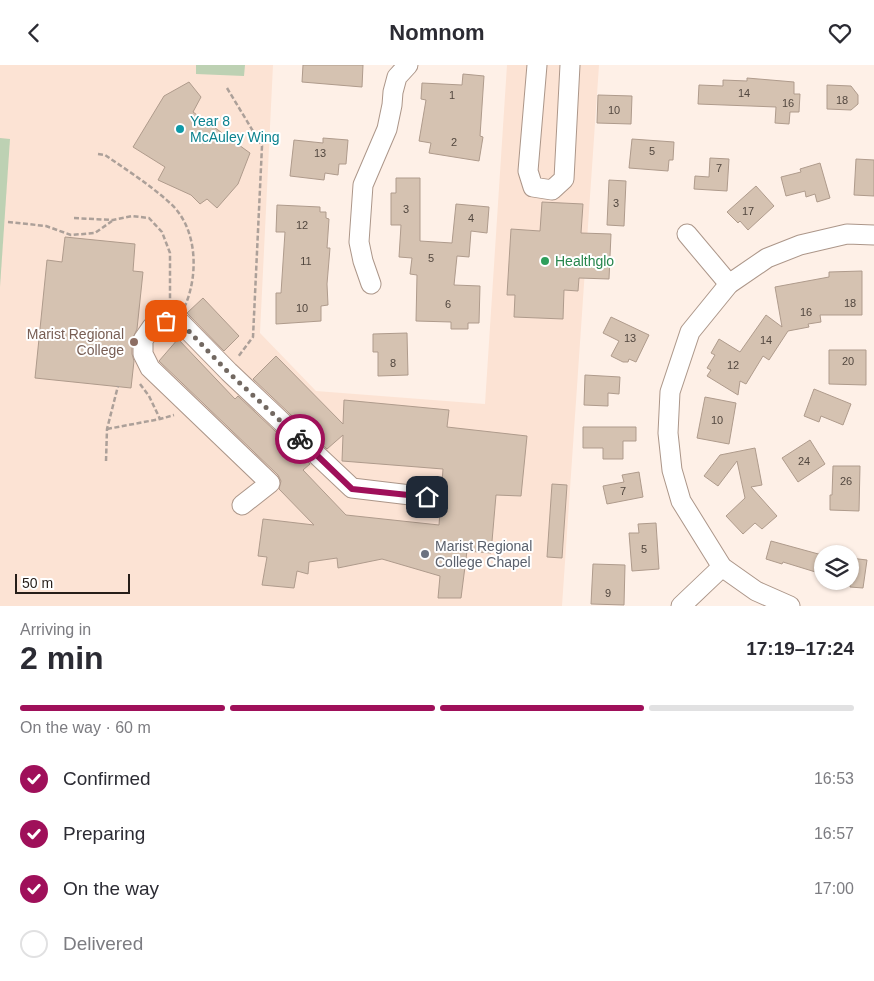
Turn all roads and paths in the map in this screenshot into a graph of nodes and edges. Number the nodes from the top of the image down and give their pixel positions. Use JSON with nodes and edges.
{"nodes":[{"id":1,"x":408,"y":65,"type":"edge"},
{"id":2,"x":537,"y":65,"type":"edge"},
{"id":3,"x":570,"y":65,"type":"edge"},
{"id":4,"x":227,"y":88,"type":"dead end"},
{"id":5,"x":98,"y":154,"type":"dead end"},
{"id":6,"x":74,"y":218,"type":"dead end"},
{"id":7,"x":113,"y":220,"type":"junction"},
{"id":8,"x":8,"y":222,"type":"dead end"},
{"id":9,"x":687,"y":234,"type":"dead end"},
{"id":10,"x":874,"y":235,"type":"edge"},
{"id":11,"x":371,"y":284,"type":"dead end"},
{"id":12,"x":729,"y":284,"type":"junction"},
{"id":13,"x":171,"y":322,"type":"junction"},
{"id":14,"x":228,"y":372,"type":"junction"},
{"id":15,"x":118,"y":386,"type":"dead end"},
{"id":16,"x":193,"y":409,"type":"junction"},
{"id":17,"x":107,"y":429,"type":"junction"},
{"id":18,"x":106,"y":461,"type":"dead end"},
{"id":19,"x":427,"y":497,"type":"dead end"},
{"id":20,"x":242,"y":505,"type":"dead end"},
{"id":21,"x":722,"y":567,"type":"junction"},
{"id":22,"x":681,"y":606,"type":"edge"},
{"id":23,"x":790,"y":606,"type":"edge"}],
"edges":[{"from":1,"to":11,"type":"street"},
{"from":2,"to":3,"type":"street"},
{"from":4,"to":14,"type":"path"},
{"from":5,"to":13,"type":"path"},
{"from":6,"to":7,"type":"path"},
{"from":7,"to":8,"type":"path"},
{"from":7,"to":13,"type":"path"},
{"from":9,"to":12,"type":"street"},
{"from":10,"to":12,"type":"street"},
{"from":12,"to":21,"type":"street"},
{"from":13,"to":14,"type":"street"},
{"from":13,"to":16,"type":"street"},
{"from":14,"to":19,"type":"street"},
{"from":15,"to":17,"type":"path"},
{"from":16,"to":17,"type":"path"},
{"from":16,"to":20,"type":"street"},
{"from":17,"to":18,"type":"path"},
{"from":21,"to":22,"type":"street"},
{"from":21,"to":23,"type":"street"}]}
